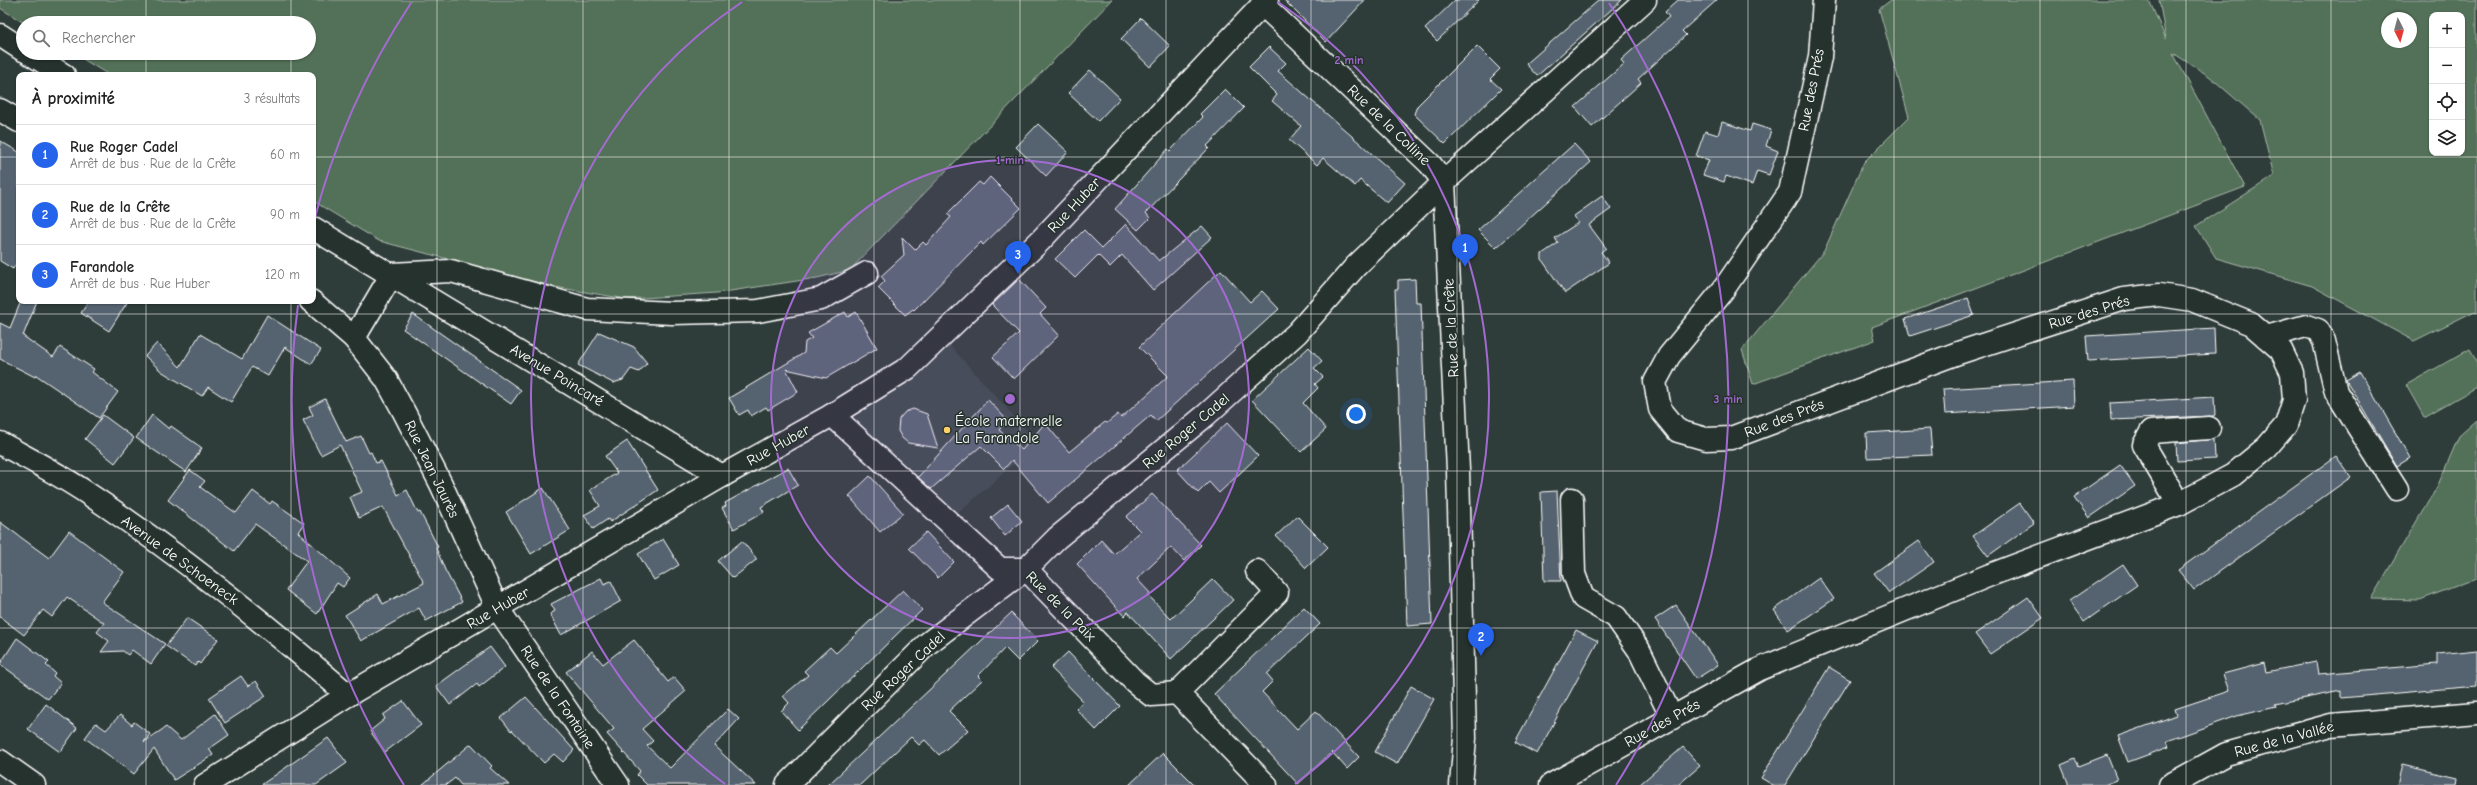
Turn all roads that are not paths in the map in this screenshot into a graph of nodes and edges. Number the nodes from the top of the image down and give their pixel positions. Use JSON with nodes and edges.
{"nodes":[{"id":1,"x":1645,"y":0,"type":"edge"},
{"id":2,"x":1824,"y":0,"type":"edge"},
{"id":3,"x":1264,"y":2,"type":"edge"},
{"id":4,"x":0,"y":35,"type":"edge"},
{"id":5,"x":16,"y":45,"type":"edge"},
{"id":6,"x":39,"y":60,"type":"edge"},
{"id":7,"x":59,"y":72,"type":"edge"},
{"id":8,"x":0,"y":110,"type":"edge"},
{"id":9,"x":16,"y":120,"type":"edge"},
{"id":10,"x":1444,"y":182,"type":"junction"},
{"id":11,"x":316,"y":230,"type":"edge"},
{"id":12,"x":392,"y":274,"type":"junction"},
{"id":13,"x":867,"y":274,"type":"dead end"},
{"id":14,"x":314,"y":304,"type":"edge"},
{"id":15,"x":2266,"y":337,"type":"junction"},
{"id":16,"x":354,"y":338,"type":"junction"},
{"id":17,"x":832,"y":415,"type":"junction"},
{"id":18,"x":2209,"y":428,"type":"dead end"},
{"id":19,"x":0,"y":443,"type":"edge"},
{"id":20,"x":722,"y":476,"type":"junction"},
{"id":21,"x":2397,"y":489,"type":"dead end"},
{"id":22,"x":1572,"y":499,"type":"dead end"},
{"id":23,"x":2180,"y":504,"type":"junction"},
{"id":24,"x":1026,"y":569,"type":"junction"},
{"id":25,"x":1257,"y":571,"type":"dead end"},
{"id":26,"x":498,"y":609,"type":"junction"},
{"id":27,"x":1177,"y":693,"type":"junction"},
{"id":28,"x":348,"y":695,"type":"junction"},
{"id":29,"x":2477,"y":713,"type":"edge"},
{"id":30,"x":1672,"y":718,"type":"junction"},
{"id":31,"x":0,"y":761,"type":"edge"},
{"id":32,"x":34,"y":785,"type":"edge"},
{"id":33,"x":205,"y":785,"type":"edge"},
{"id":34,"x":618,"y":785,"type":"edge"},
{"id":35,"x":787,"y":785,"type":"edge"},
{"id":36,"x":1266,"y":785,"type":"edge"},
{"id":37,"x":1461,"y":785,"type":"edge"},
{"id":38,"x":1551,"y":785,"type":"edge"},
{"id":39,"x":2170,"y":785,"type":"edge"}],
"edges":[{"from":1,"to":10,"type":"street","name":"Rue Roger Cadel"},
{"from":2,"to":15,"type":"street","name":"Rue des Prés"},
{"from":3,"to":10,"type":"street","name":"Rue de la Colline"},
{"from":3,"to":17,"type":"street","name":"Rue Huber"},
{"from":4,"to":5,"type":"street"},
{"from":6,"to":7,"type":"street"},
{"from":8,"to":9,"type":"street"},
{"from":10,"to":24,"type":"street","name":"Rue Roger Cadel"},
{"from":10,"to":37,"type":"street","name":"Rue de la Crête"},
{"from":11,"to":12,"type":"street","name":"Avenue Poincaré"},
{"from":12,"to":13,"type":"street"},
{"from":12,"to":16,"type":"street"},
{"from":12,"to":20,"type":"street","name":"Avenue Poincaré"},
{"from":14,"to":16,"type":"street"},
{"from":15,"to":21,"type":"street"},
{"from":15,"to":23,"type":"street","name":"Rue des Prés"},
{"from":16,"to":26,"type":"street","name":"Rue Jean Jaurès"},
{"from":17,"to":20,"type":"street","name":"Rue Huber"},
{"from":17,"to":24,"type":"street","name":"Rue de la Paix"},
{"from":18,"to":23,"type":"street"},
{"from":19,"to":28,"type":"street","name":"Avenue de Schoeneck"},
{"from":20,"to":26,"type":"street","name":"Rue Huber"},
{"from":22,"to":30,"type":"street"},
{"from":23,"to":30,"type":"street","name":"Rue des Prés"},
{"from":24,"to":27,"type":"street","name":"Rue de la Paix"},
{"from":24,"to":35,"type":"street","name":"Rue Roger Cadel"},
{"from":25,"to":27,"type":"street"},
{"from":26,"to":28,"type":"street","name":"Rue Huber"},
{"from":26,"to":34,"type":"street","name":"Rue de la Fontaine"},
{"from":27,"to":36,"type":"street"},
{"from":28,"to":33,"type":"street","name":"Rue Huber"},
{"from":29,"to":39,"type":"street","name":"Rue de la Vallée"},
{"from":30,"to":38,"type":"street","name":"Rue des Prés"},
{"from":31,"to":32,"type":"street"}]}
